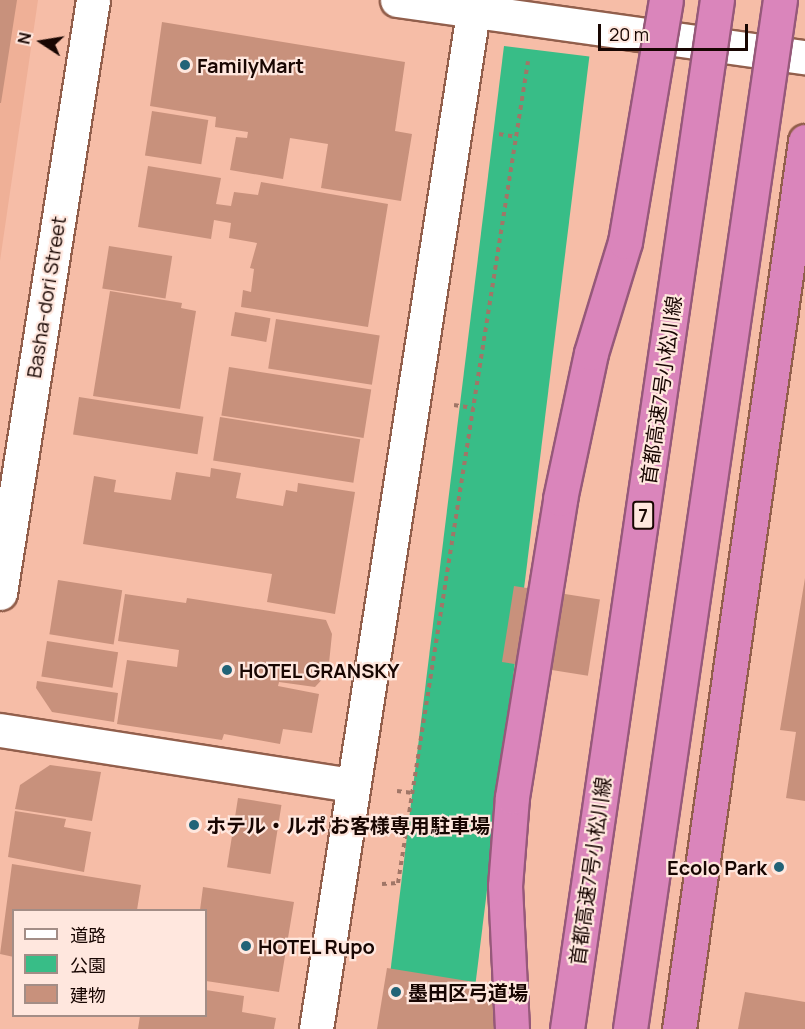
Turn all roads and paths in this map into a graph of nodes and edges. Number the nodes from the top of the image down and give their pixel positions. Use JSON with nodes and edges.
{"nodes":[{"id":1,"x":93,"y":0,"type":"edge"},
{"id":2,"x":397,"y":0,"type":"edge"},
{"id":3,"x":666,"y":0,"type":"edge"},
{"id":4,"x":717,"y":0,"type":"edge"},
{"id":5,"x":780,"y":0,"type":"edge"},
{"id":6,"x":474,"y":6,"type":"edge"},
{"id":7,"x":530,"y":49,"type":"dead end"},
{"id":8,"x":805,"y":57,"type":"edge"},
{"id":9,"x":805,"y":141,"type":"edge"},
{"id":10,"x":3,"y":550,"type":"edge"},
{"id":11,"x":0,"y":593,"type":"edge"},
{"id":12,"x":0,"y":730,"type":"edge"},
{"id":13,"x":353,"y":785,"type":"junction"},
{"id":14,"x":375,"y":884,"type":"dead end"},
{"id":15,"x":316,"y":1029,"type":"edge"},
{"id":16,"x":512,"y":1029,"type":"edge"},
{"id":17,"x":567,"y":1029,"type":"edge"},
{"id":18,"x":630,"y":1029,"type":"edge"},
{"id":19,"x":679,"y":1029,"type":"edge"}],
"edges":[{"from":1,"to":10,"type":"street","name":"Basha-dori Street"},
{"from":2,"to":6,"type":"street"},
{"from":3,"to":16,"type":"highway","bridge":true},
{"from":4,"to":17,"type":"highway","name":"首都高速7号小松川線","number":"7","bridge":true},
{"from":5,"to":18,"type":"highway","bridge":true},
{"from":6,"to":8,"type":"street"},
{"from":6,"to":13,"type":"street"},
{"from":7,"to":14,"type":"path"},
{"from":9,"to":19,"type":"highway"},
{"from":10,"to":11,"type":"street","name":"Basha-dori Street"},
{"from":12,"to":13,"type":"street"},
{"from":13,"to":15,"type":"street"}]}
